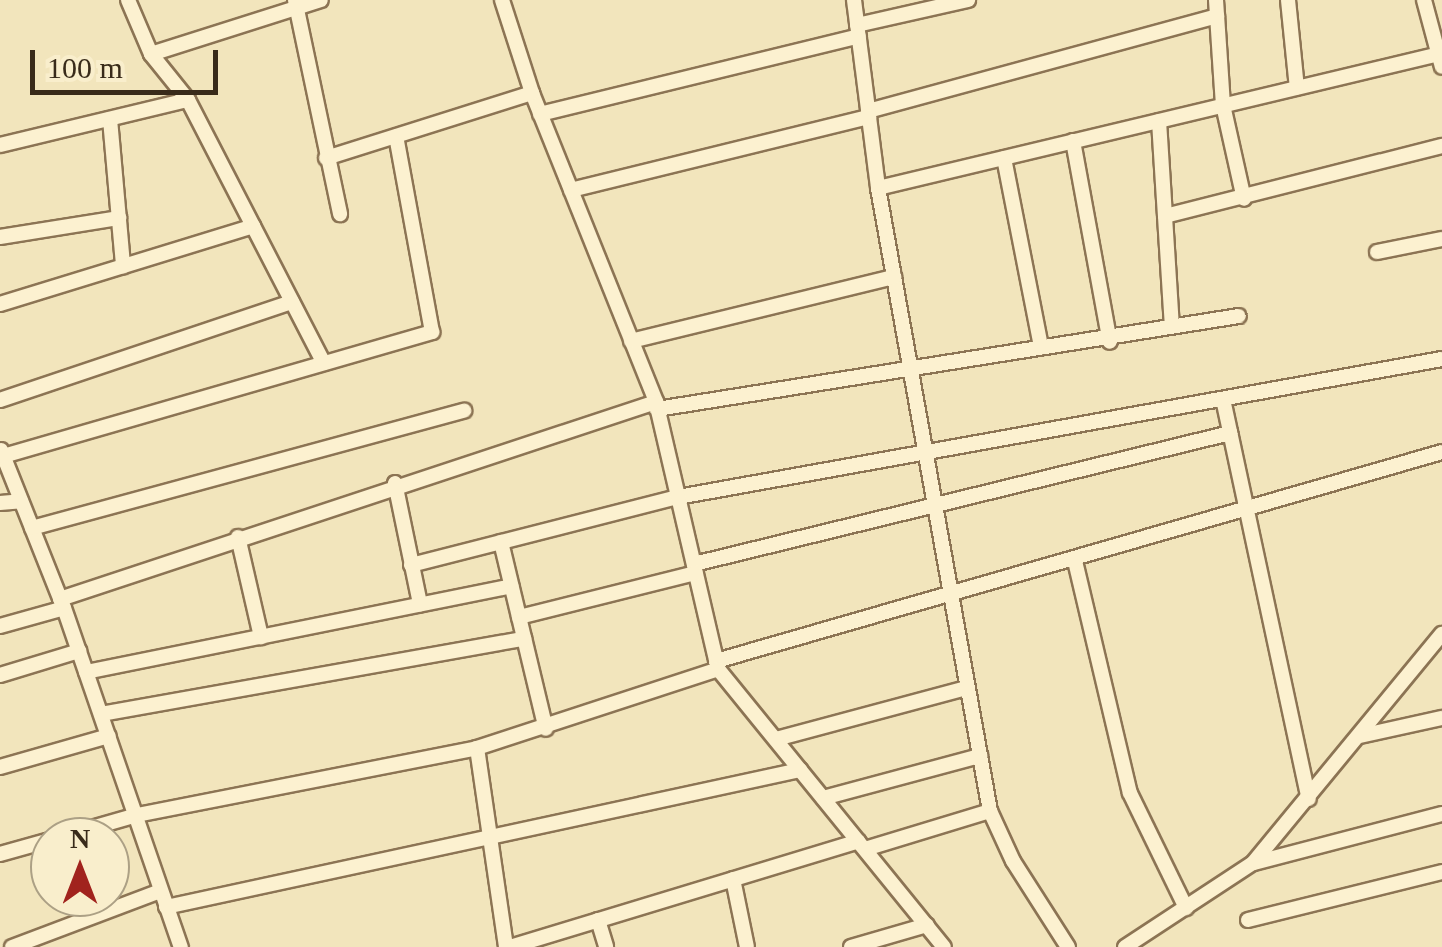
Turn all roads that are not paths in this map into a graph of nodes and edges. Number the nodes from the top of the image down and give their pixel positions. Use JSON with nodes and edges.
{"nodes":[{"id":1,"x":128,"y":0,"type":"edge"},
{"id":2,"x":321,"y":0,"type":"edge"},
{"id":3,"x":502,"y":0,"type":"edge"},
{"id":4,"x":854,"y":0,"type":"edge"},
{"id":5,"x":968,"y":0,"type":"edge"},
{"id":6,"x":1216,"y":0,"type":"edge"},
{"id":7,"x":1288,"y":0,"type":"edge"},
{"id":8,"x":1424,"y":0,"type":"edge"},
{"id":9,"x":297,"y":4,"type":"edge"},
{"id":10,"x":1217,"y":16,"type":"junction"},
{"id":11,"x":858,"y":30,"type":"junction"},
{"id":12,"x":151,"y":54,"type":"junction"},
{"id":13,"x":1440,"y":61,"type":"edge"},
{"id":14,"x":1297,"y":88,"type":"junction"},
{"id":15,"x":532,"y":93,"type":"junction"},
{"id":16,"x":188,"y":100,"type":"junction"},
{"id":17,"x":1223,"y":106,"type":"junction"},
{"id":18,"x":540,"y":114,"type":"junction"},
{"id":19,"x":869,"y":114,"type":"junction"},
{"id":20,"x":110,"y":118,"type":"junction"},
{"id":21,"x":1160,"y":121,"type":"junction"},
{"id":22,"x":396,"y":136,"type":"junction"},
{"id":23,"x":1073,"y":141,"type":"junction"},
{"id":24,"x":0,"y":144,"type":"edge"},
{"id":25,"x":1442,"y":146,"type":"edge"},
{"id":26,"x":326,"y":158,"type":"junction"},
{"id":27,"x":1004,"y":158,"type":"junction"},
{"id":28,"x":878,"y":188,"type":"junction"},
{"id":29,"x":571,"y":190,"type":"junction"},
{"id":30,"x":1243,"y":198,"type":"junction"},
{"id":31,"x":340,"y":214,"type":"dead end"},
{"id":32,"x":1165,"y":216,"type":"junction"},
{"id":33,"x":119,"y":218,"type":"junction"},
{"id":34,"x":253,"y":226,"type":"junction"},
{"id":35,"x":0,"y":237,"type":"edge"},
{"id":36,"x":1442,"y":239,"type":"edge"},
{"id":37,"x":1376,"y":252,"type":"dead end"},
{"id":38,"x":123,"y":266,"type":"junction"},
{"id":39,"x":894,"y":277,"type":"junction"},
{"id":40,"x":292,"y":302,"type":"junction"},
{"id":41,"x":0,"y":304,"type":"edge"},
{"id":42,"x":1238,"y":316,"type":"dead end"},
{"id":43,"x":1172,"y":326,"type":"junction"},
{"id":44,"x":1109,"y":339,"type":"junction"},
{"id":45,"x":631,"y":341,"type":"junction"},
{"id":46,"x":1041,"y":347,"type":"junction"},
{"id":47,"x":1442,"y":359,"type":"edge"},
{"id":48,"x":324,"y":363,"type":"junction"},
{"id":49,"x":910,"y":368,"type":"junction"},
{"id":50,"x":1223,"y":399,"type":"junction"},
{"id":51,"x":0,"y":400,"type":"edge"},
{"id":52,"x":657,"y":405,"type":"junction"},
{"id":53,"x":464,"y":411,"type":"dead end"},
{"id":54,"x":1230,"y":434,"type":"junction"},
{"id":55,"x":2,"y":452,"type":"edge"},
{"id":56,"x":925,"y":452,"type":"junction"},
{"id":57,"x":1442,"y":452,"type":"edge"},
{"id":58,"x":394,"y":483,"type":"junction"},
{"id":59,"x":678,"y":497,"type":"junction"},
{"id":60,"x":21,"y":501,"type":"junction"},
{"id":61,"x":0,"y":503,"type":"edge"},
{"id":62,"x":935,"y":505,"type":"junction"},
{"id":63,"x":1247,"y":510,"type":"junction"},
{"id":64,"x":32,"y":528,"type":"junction"},
{"id":65,"x":238,"y":537,"type":"junction"},
{"id":66,"x":500,"y":542,"type":"junction"},
{"id":67,"x":1075,"y":561,"type":"junction"},
{"id":68,"x":411,"y":565,"type":"junction"},
{"id":69,"x":695,"y":568,"type":"junction"},
{"id":70,"x":511,"y":586,"type":"junction"},
{"id":71,"x":951,"y":596,"type":"junction"},
{"id":72,"x":62,"y":604,"type":"junction"},
{"id":73,"x":420,"y":604,"type":"junction"},
{"id":74,"x":519,"y":616,"type":"junction"},
{"id":75,"x":0,"y":626,"type":"edge"},
{"id":76,"x":1442,"y":634,"type":"edge"},
{"id":77,"x":261,"y":636,"type":"junction"},
{"id":78,"x":524,"y":639,"type":"junction"},
{"id":79,"x":79,"y":650,"type":"junction"},
{"id":80,"x":717,"y":665,"type":"junction"},
{"id":81,"x":86,"y":672,"type":"junction"},
{"id":82,"x":0,"y":675,"type":"edge"},
{"id":83,"x":967,"y":688,"type":"junction"},
{"id":84,"x":101,"y":714,"type":"junction"},
{"id":85,"x":1442,"y":718,"type":"edge"},
{"id":86,"x":546,"y":727,"type":"junction"},
{"id":87,"x":109,"y":736,"type":"junction"},
{"id":88,"x":1360,"y":736,"type":"junction"},
{"id":89,"x":776,"y":740,"type":"junction"},
{"id":90,"x":476,"y":748,"type":"junction"},
{"id":91,"x":980,"y":756,"type":"junction"},
{"id":92,"x":0,"y":767,"type":"edge"},
{"id":93,"x":800,"y":770,"type":"junction"},
{"id":94,"x":824,"y":798,"type":"junction"},
{"id":95,"x":1309,"y":798,"type":"junction"},
{"id":96,"x":990,"y":811,"type":"junction"},
{"id":97,"x":1442,"y":814,"type":"edge"},
{"id":98,"x":137,"y":815,"type":"junction"},
{"id":99,"x":130,"y":817,"type":"edge"},
{"id":100,"x":490,"y":838,"type":"junction"},
{"id":101,"x":861,"y":845,"type":"junction"},
{"id":102,"x":30,"y":846,"type":"edge"},
{"id":103,"x":0,"y":854,"type":"edge"},
{"id":104,"x":1253,"y":863,"type":"junction"},
{"id":105,"x":1442,"y":872,"type":"edge"},
{"id":106,"x":733,"y":879,"type":"junction"},
{"id":107,"x":160,"y":891,"type":"junction"},
{"id":108,"x":166,"y":908,"type":"junction"},
{"id":109,"x":1186,"y":908,"type":"junction"},
{"id":110,"x":598,"y":920,"type":"junction"},
{"id":111,"x":1248,"y":920,"type":"dead end"},
{"id":112,"x":926,"y":925,"type":"junction"},
{"id":113,"x":12,"y":947,"type":"edge"},
{"id":114,"x":182,"y":947,"type":"edge"},
{"id":115,"x":508,"y":947,"type":"edge"},
{"id":116,"x":606,"y":947,"type":"edge"},
{"id":117,"x":747,"y":947,"type":"edge"},
{"id":118,"x":851,"y":947,"type":"edge"},
{"id":119,"x":944,"y":947,"type":"edge"},
{"id":120,"x":1068,"y":947,"type":"edge"},
{"id":121,"x":1124,"y":947,"type":"edge"}],
"edges":[{"from":1,"to":12,"type":"street"},
{"from":2,"to":9,"type":"street"},
{"from":3,"to":15,"type":"street"},
{"from":4,"to":11,"type":"street"},
{"from":5,"to":11,"type":"street"},
{"from":6,"to":10,"type":"street"},
{"from":7,"to":14,"type":"street"},
{"from":8,"to":13,"type":"street"},
{"from":9,"to":12,"type":"street"},
{"from":9,"to":26,"type":"street"},
{"from":10,"to":17,"type":"street"},
{"from":10,"to":19,"type":"street"},
{"from":11,"to":18,"type":"street"},
{"from":11,"to":19,"type":"street"},
{"from":12,"to":16,"type":"street"},
{"from":13,"to":14,"type":"street"},
{"from":14,"to":17,"type":"street"},
{"from":15,"to":18,"type":"street"},
{"from":15,"to":22,"type":"street"},
{"from":16,"to":20,"type":"street"},
{"from":16,"to":34,"type":"street"},
{"from":17,"to":21,"type":"street"},
{"from":17,"to":30,"type":"street"},
{"from":18,"to":29,"type":"street"},
{"from":19,"to":28,"type":"street"},
{"from":19,"to":29,"type":"street"},
{"from":20,"to":24,"type":"street"},
{"from":20,"to":33,"type":"street"},
{"from":21,"to":23,"type":"street"},
{"from":21,"to":32,"type":"street"},
{"from":22,"to":26,"type":"street"},
{"from":22,"to":48,"type":"street"},
{"from":23,"to":27,"type":"street"},
{"from":23,"to":44,"type":"street"},
{"from":25,"to":30,"type":"street"},
{"from":26,"to":31,"type":"street"},
{"from":27,"to":28,"type":"street"},
{"from":27,"to":46,"type":"street"},
{"from":28,"to":39,"type":"street"},
{"from":29,"to":45,"type":"street"},
{"from":30,"to":32,"type":"street"},
{"from":32,"to":43,"type":"street"},
{"from":33,"to":35,"type":"street"},
{"from":33,"to":38,"type":"street"},
{"from":34,"to":38,"type":"street"},
{"from":34,"to":40,"type":"street"},
{"from":36,"to":37,"type":"street"},
{"from":38,"to":41,"type":"street"},
{"from":39,"to":45,"type":"street"},
{"from":39,"to":49,"type":"street"},
{"from":40,"to":48,"type":"street"},
{"from":40,"to":51,"type":"street"},
{"from":42,"to":43,"type":"street"},
{"from":43,"to":44,"type":"street"},
{"from":44,"to":46,"type":"street"},
{"from":45,"to":52,"type":"street"},
{"from":46,"to":49,"type":"street"},
{"from":47,"to":50,"type":"street"},
{"from":48,"to":55,"type":"street"},
{"from":49,"to":52,"type":"street"},
{"from":49,"to":56,"type":"street"},
{"from":50,"to":54,"type":"street"},
{"from":50,"to":56,"type":"street"},
{"from":52,"to":58,"type":"street"},
{"from":52,"to":59,"type":"street"},
{"from":53,"to":64,"type":"street"},
{"from":54,"to":62,"type":"street"},
{"from":54,"to":63,"type":"street"},
{"from":55,"to":60,"type":"street"},
{"from":56,"to":59,"type":"street"},
{"from":56,"to":62,"type":"street"},
{"from":57,"to":63,"type":"street"},
{"from":58,"to":65,"type":"street"},
{"from":58,"to":68,"type":"street"},
{"from":59,"to":66,"type":"street"},
{"from":59,"to":69,"type":"street"},
{"from":60,"to":61,"type":"street"},
{"from":60,"to":64,"type":"street"},
{"from":62,"to":69,"type":"street"},
{"from":62,"to":71,"type":"street"},
{"from":63,"to":67,"type":"street"},
{"from":63,"to":95,"type":"street"},
{"from":64,"to":72,"type":"street"},
{"from":65,"to":72,"type":"street"},
{"from":65,"to":77,"type":"street"},
{"from":66,"to":68,"type":"street"},
{"from":66,"to":70,"type":"street"},
{"from":67,"to":71,"type":"street"},
{"from":67,"to":109,"type":"street"},
{"from":68,"to":73,"type":"street"},
{"from":69,"to":74,"type":"street"},
{"from":69,"to":80,"type":"street"},
{"from":70,"to":73,"type":"street"},
{"from":70,"to":74,"type":"street"},
{"from":71,"to":80,"type":"street"},
{"from":71,"to":83,"type":"street"},
{"from":72,"to":75,"type":"street"},
{"from":72,"to":79,"type":"street"},
{"from":73,"to":77,"type":"street"},
{"from":74,"to":78,"type":"street"},
{"from":76,"to":88,"type":"street"},
{"from":77,"to":81,"type":"street"},
{"from":78,"to":84,"type":"street"},
{"from":78,"to":86,"type":"street"},
{"from":79,"to":81,"type":"street"},
{"from":79,"to":82,"type":"street"},
{"from":80,"to":86,"type":"street"},
{"from":80,"to":89,"type":"street"},
{"from":81,"to":84,"type":"street"},
{"from":83,"to":89,"type":"street"},
{"from":83,"to":91,"type":"street"},
{"from":84,"to":87,"type":"street"},
{"from":85,"to":88,"type":"street"},
{"from":86,"to":90,"type":"street"},
{"from":87,"to":92,"type":"street"},
{"from":87,"to":98,"type":"street"},
{"from":88,"to":95,"type":"street"},
{"from":89,"to":93,"type":"street"},
{"from":90,"to":98,"type":"street"},
{"from":90,"to":100,"type":"street"},
{"from":91,"to":94,"type":"street"},
{"from":91,"to":96,"type":"street"},
{"from":93,"to":94,"type":"street"},
{"from":93,"to":100,"type":"street"},
{"from":94,"to":101,"type":"street"},
{"from":95,"to":104,"type":"street"},
{"from":96,"to":101,"type":"street"},
{"from":96,"to":120,"type":"street"},
{"from":97,"to":104,"type":"street"},
{"from":98,"to":99,"type":"street"},
{"from":98,"to":107,"type":"street"},
{"from":100,"to":108,"type":"street"},
{"from":100,"to":115,"type":"street"},
{"from":101,"to":106,"type":"street"},
{"from":101,"to":112,"type":"street"},
{"from":102,"to":103,"type":"street"},
{"from":104,"to":109,"type":"street"},
{"from":105,"to":111,"type":"street"},
{"from":106,"to":110,"type":"street"},
{"from":106,"to":117,"type":"street"},
{"from":107,"to":108,"type":"street"},
{"from":107,"to":113,"type":"street"},
{"from":108,"to":114,"type":"street"},
{"from":109,"to":121,"type":"street"},
{"from":110,"to":115,"type":"street"},
{"from":110,"to":116,"type":"street"},
{"from":112,"to":118,"type":"street"},
{"from":112,"to":119,"type":"street"}]}
